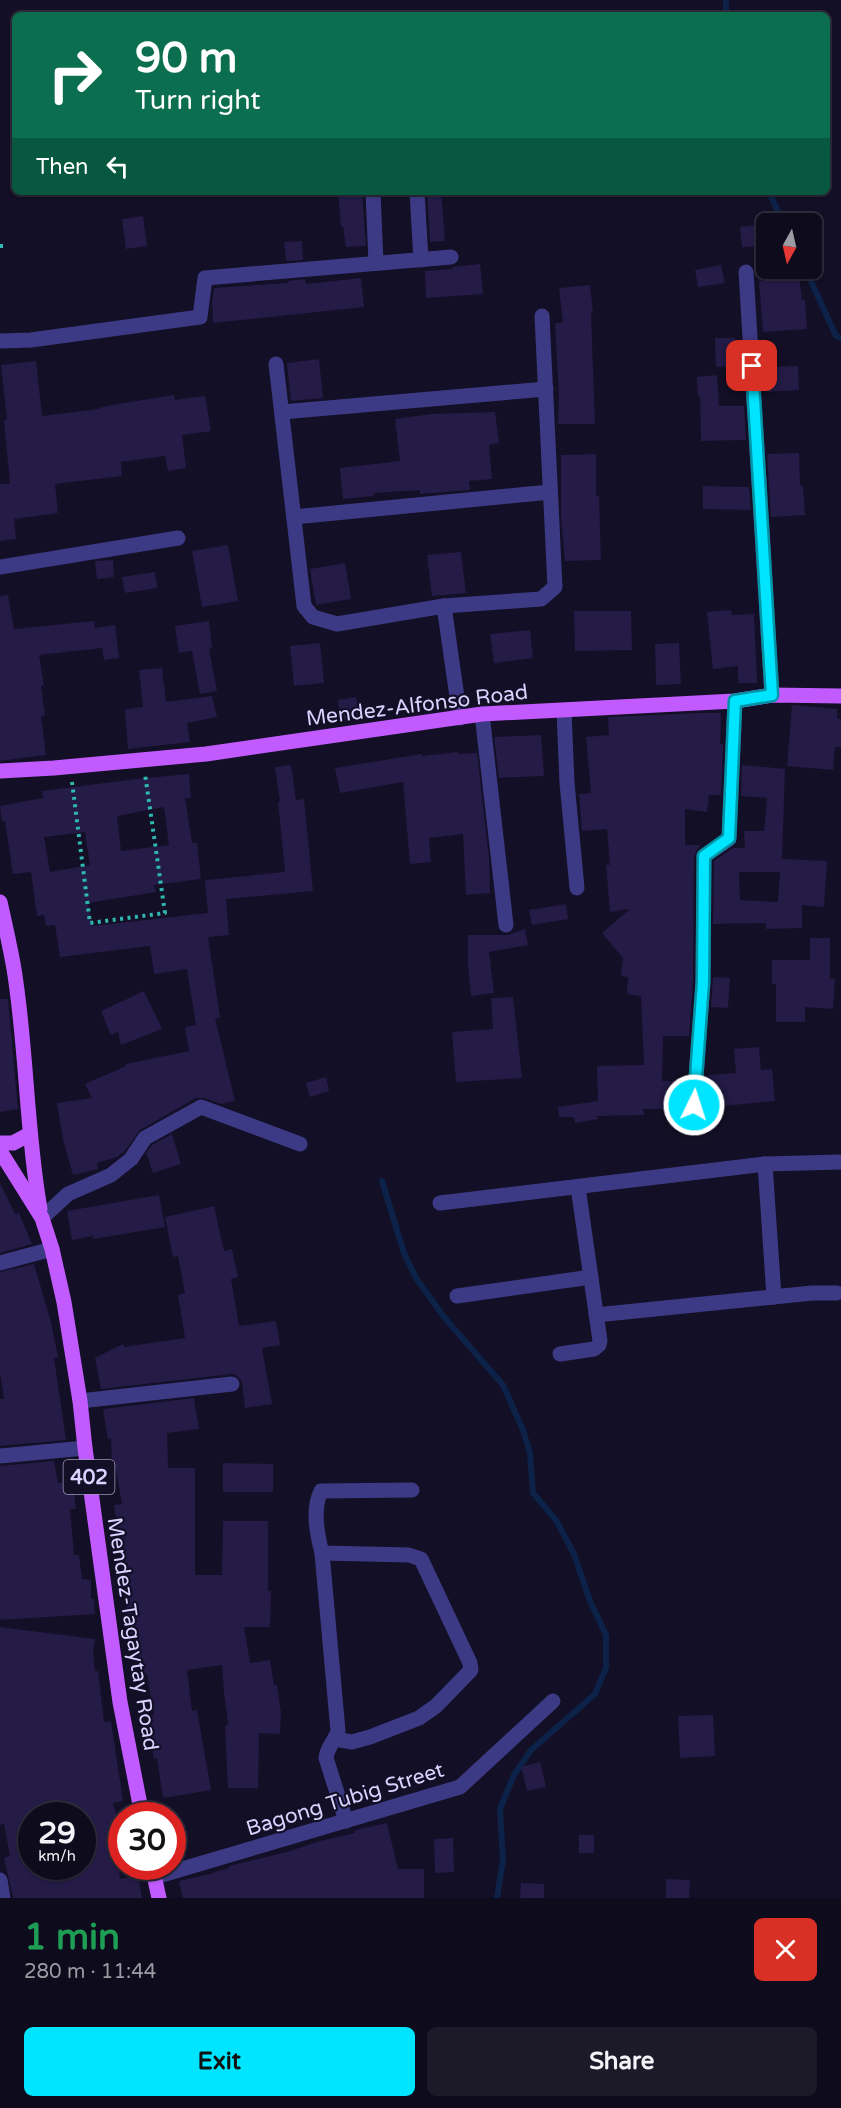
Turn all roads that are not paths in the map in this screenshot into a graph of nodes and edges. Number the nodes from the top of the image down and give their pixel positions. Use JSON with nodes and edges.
{"nodes":[{"id":1,"x":373,"y":195,"type":"edge"},
{"id":2,"x":417,"y":195,"type":"edge"},
{"id":3,"x":451,"y":257,"type":"dead end"},
{"id":4,"x":421,"y":260,"type":"junction"},
{"id":5,"x":376,"y":263,"type":"junction"},
{"id":6,"x":746,"y":272,"type":"dead end"},
{"id":7,"x":542,"y":316,"type":"dead end"},
{"id":8,"x":0,"y":341,"type":"edge"},
{"id":9,"x":276,"y":364,"type":"dead end"},
{"id":10,"x":546,"y":389,"type":"junction"},
{"id":11,"x":282,"y":412,"type":"junction"},
{"id":12,"x":550,"y":492,"type":"junction"},
{"id":13,"x":294,"y":517,"type":"junction"},
{"id":14,"x":178,"y":538,"type":"dead end"},
{"id":15,"x":0,"y":567,"type":"edge"},
{"id":16,"x":444,"y":606,"type":"junction"},
{"id":17,"x":772,"y":695,"type":"junction"},
{"id":18,"x":841,"y":696,"type":"edge"},
{"id":19,"x":735,"y":701,"type":"junction"},
{"id":20,"x":564,"y":710,"type":"junction"},
{"id":21,"x":482,"y":714,"type":"junction"},
{"id":22,"x":460,"y":718,"type":"junction"},
{"id":23,"x":0,"y":771,"type":"edge"},
{"id":24,"x":577,"y":888,"type":"dead end"},
{"id":25,"x":0,"y":902,"type":"edge"},
{"id":26,"x":506,"y":925,"type":"dead end"},
{"id":27,"x":694,"y":1105,"type":"dead end"},
{"id":28,"x":30,"y":1134,"type":"junction"},
{"id":29,"x":0,"y":1143,"type":"edge"},
{"id":30,"x":300,"y":1144,"type":"dead end"},
{"id":31,"x":0,"y":1151,"type":"edge"},
{"id":32,"x":841,"y":1162,"type":"edge"},
{"id":33,"x":765,"y":1164,"type":"junction"},
{"id":34,"x":578,"y":1186,"type":"junction"},
{"id":35,"x":440,"y":1203,"type":"dead end"},
{"id":36,"x":42,"y":1218,"type":"junction"},
{"id":37,"x":52,"y":1249,"type":"junction"},
{"id":38,"x":0,"y":1263,"type":"edge"},
{"id":39,"x":591,"y":1277,"type":"junction"},
{"id":40,"x":837,"y":1293,"type":"dead end"},
{"id":41,"x":457,"y":1296,"type":"dead end"},
{"id":42,"x":774,"y":1297,"type":"junction"},
{"id":43,"x":596,"y":1315,"type":"junction"},
{"id":44,"x":560,"y":1354,"type":"dead end"},
{"id":45,"x":232,"y":1384,"type":"dead end"},
{"id":46,"x":80,"y":1401,"type":"junction"},
{"id":47,"x":85,"y":1448,"type":"junction"},
{"id":48,"x":0,"y":1456,"type":"edge"},
{"id":49,"x":412,"y":1490,"type":"dead end"},
{"id":50,"x":322,"y":1553,"type":"junction"},
{"id":51,"x":553,"y":1701,"type":"dead end"},
{"id":52,"x":336,"y":1739,"type":"junction"},
{"id":53,"x":139,"y":1802,"type":"edge"},
{"id":54,"x":346,"y":1821,"type":"junction"},
{"id":55,"x":186,"y":1863,"type":"edge"},
{"id":56,"x":156,"y":1880,"type":"edge"},
{"id":57,"x":0,"y":1881,"type":"edge"},
{"id":58,"x":3,"y":1898,"type":"edge"},
{"id":59,"x":159,"y":1898,"type":"edge"}],
"edges":[{"from":1,"to":5,"type":"street"},
{"from":2,"to":4,"type":"street"},
{"from":3,"to":4,"type":"street"},
{"from":4,"to":5,"type":"street"},
{"from":5,"to":8,"type":"street"},
{"from":6,"to":17,"type":"street"},
{"from":7,"to":10,"type":"street"},
{"from":9,"to":11,"type":"street"},
{"from":10,"to":11,"type":"street"},
{"from":10,"to":12,"type":"street"},
{"from":11,"to":13,"type":"street"},
{"from":12,"to":13,"type":"street"},
{"from":12,"to":16,"type":"street"},
{"from":13,"to":16,"type":"street"},
{"from":14,"to":15,"type":"street"},
{"from":16,"to":22,"type":"street"},
{"from":17,"to":18,"type":"main road","name":"Mendez-Alfonso Road"},
{"from":17,"to":19,"type":"main road","name":"Mendez-Alfonso Road"},
{"from":19,"to":20,"type":"main road","name":"Mendez-Alfonso Road"},
{"from":19,"to":27,"type":"street"},
{"from":20,"to":21,"type":"main road","name":"Mendez-Alfonso Road"},
{"from":20,"to":24,"type":"street"},
{"from":21,"to":22,"type":"main road","name":"Mendez-Alfonso Road"},
{"from":21,"to":26,"type":"street"},
{"from":22,"to":23,"type":"main road","name":"Mendez-Alfonso Road"},
{"from":25,"to":28,"type":"main road"},
{"from":28,"to":29,"type":"main road"},
{"from":28,"to":36,"type":"main road"},
{"from":30,"to":36,"type":"street"},
{"from":31,"to":36,"type":"main road","name":"Mendez-Tagaytay Road","number":"402"},
{"from":32,"to":33,"type":"street"},
{"from":33,"to":34,"type":"street"},
{"from":33,"to":42,"type":"street"},
{"from":34,"to":35,"type":"street"},
{"from":34,"to":39,"type":"street"},
{"from":36,"to":37,"type":"main road","name":"Mendez-Tagaytay Road","number":"402"},
{"from":37,"to":38,"type":"street"},
{"from":37,"to":46,"type":"main road","name":"Mendez-Tagaytay Road","number":"402"},
{"from":39,"to":41,"type":"street"},
{"from":39,"to":43,"type":"street"},
{"from":40,"to":42,"type":"street"},
{"from":42,"to":43,"type":"street"},
{"from":43,"to":44,"type":"street"},
{"from":45,"to":46,"type":"street"},
{"from":46,"to":47,"type":"main road","name":"Mendez-Tagaytay Road","number":"402"},
{"from":47,"to":48,"type":"street"},
{"from":47,"to":53,"type":"main road","name":"Mendez-Tagaytay Road","number":"402"},
{"from":49,"to":50,"type":"street"},
{"from":50,"to":52,"type":"street"},
{"from":50,"to":52,"type":"street"},
{"from":51,"to":54,"type":"street","name":"Bagong Tubig Street"},
{"from":52,"to":54,"type":"street"},
{"from":54,"to":55,"type":"street","name":"Bagong Tubig Street"},
{"from":56,"to":59,"type":"main road"},
{"from":57,"to":58,"type":"street"}]}
